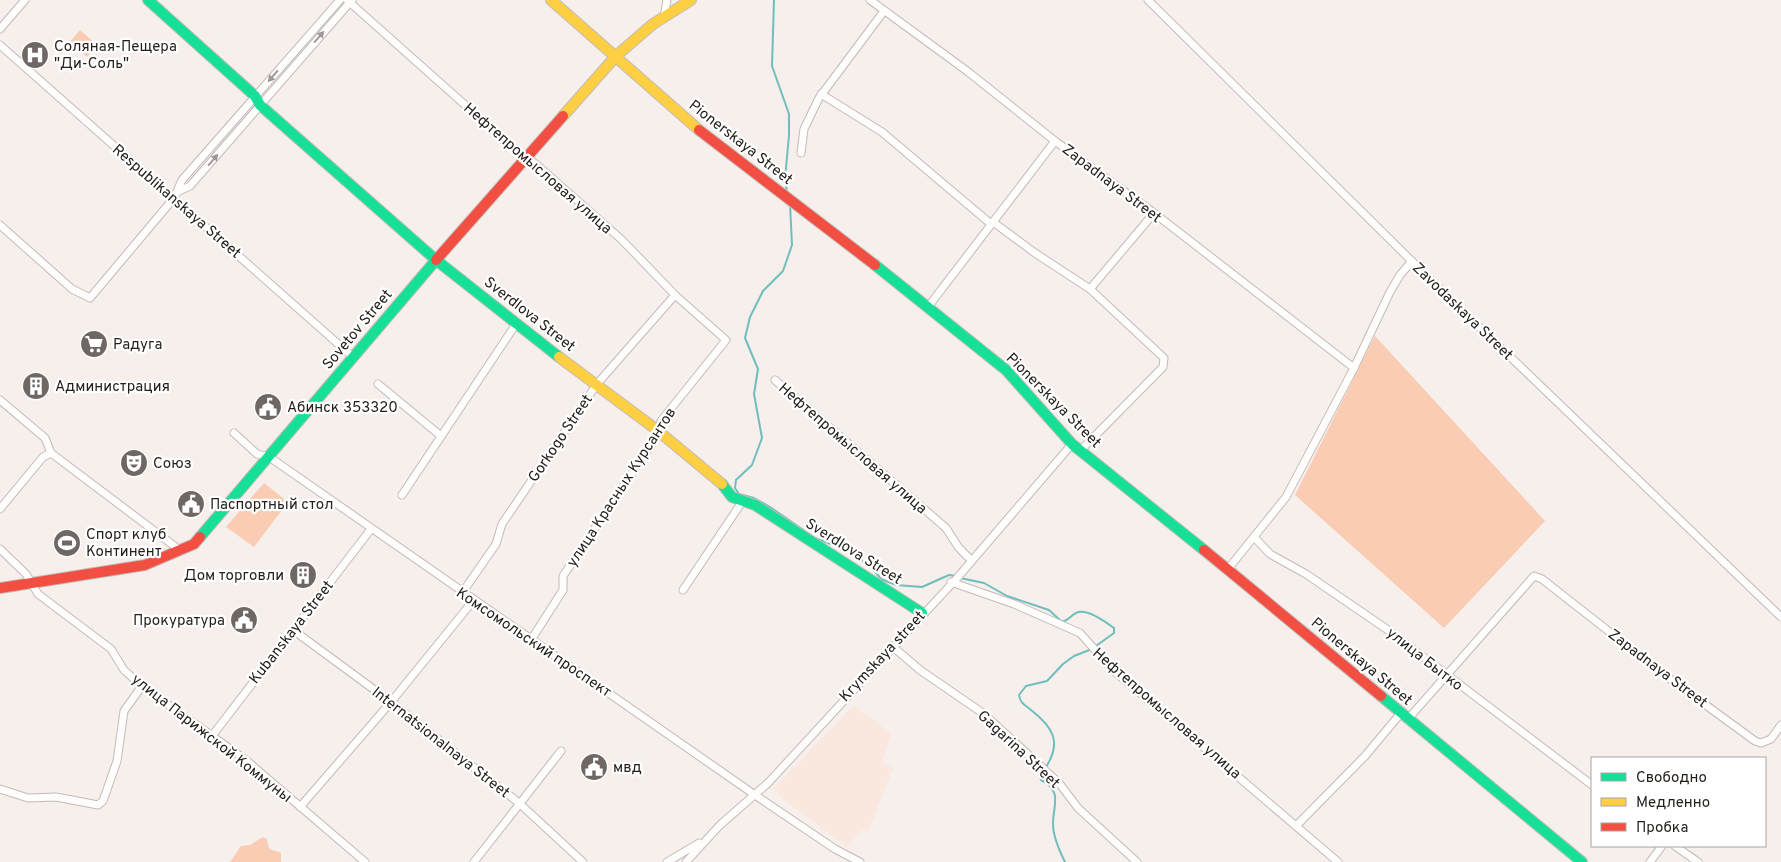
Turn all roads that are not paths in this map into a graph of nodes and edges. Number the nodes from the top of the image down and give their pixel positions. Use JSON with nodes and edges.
{"nodes":[{"id":1,"x":25,"y":0,"type":"edge"},
{"id":2,"x":148,"y":0,"type":"edge"},
{"id":3,"x":340,"y":0,"type":"edge"},
{"id":4,"x":551,"y":0,"type":"edge"},
{"id":5,"x":667,"y":0,"type":"edge"},
{"id":6,"x":691,"y":0,"type":"edge"},
{"id":7,"x":870,"y":0,"type":"edge"},
{"id":8,"x":1148,"y":0,"type":"edge"},
{"id":9,"x":350,"y":1,"type":"edge"},
{"id":10,"x":884,"y":11,"type":"junction"},
{"id":11,"x":664,"y":17,"type":"junction"},
{"id":12,"x":0,"y":29,"type":"edge"},
{"id":13,"x":0,"y":46,"type":"edge"},
{"id":14,"x":616,"y":56,"type":"junction"},
{"id":15,"x":821,"y":94,"type":"junction"},
{"id":16,"x":258,"y":100,"type":"junction"},
{"id":17,"x":1055,"y":141,"type":"junction"},
{"id":18,"x":801,"y":153,"type":"dead end"},
{"id":19,"x":527,"y":159,"type":"junction"},
{"id":20,"x":176,"y":195,"type":"junction"},
{"id":21,"x":1154,"y":213,"type":"junction"},
{"id":22,"x":992,"y":223,"type":"junction"},
{"id":23,"x":0,"y":224,"type":"edge"},
{"id":24,"x":436,"y":260,"type":"junction"},
{"id":25,"x":1412,"y":261,"type":"junction"},
{"id":26,"x":1090,"y":289,"type":"junction"},
{"id":27,"x":676,"y":295,"type":"junction"},
{"id":28,"x":928,"y":307,"type":"junction"},
{"id":29,"x":516,"y":324,"type":"junction"},
{"id":30,"x":726,"y":340,"type":"joint"},
{"id":31,"x":353,"y":357,"type":"junction"},
{"id":32,"x":1354,"y":368,"type":"junction"},
{"id":33,"x":775,"y":380,"type":"dead end"},
{"id":34,"x":378,"y":384,"type":"dead end"},
{"id":35,"x":597,"y":384,"type":"junction"},
{"id":36,"x":0,"y":400,"type":"edge"},
{"id":37,"x":658,"y":430,"type":"junction"},
{"id":38,"x":234,"y":433,"type":"dead end"},
{"id":39,"x":441,"y":436,"type":"junction"},
{"id":40,"x":1076,"y":448,"type":"junction"},
{"id":41,"x":51,"y":453,"type":"junction"},
{"id":42,"x":268,"y":457,"type":"junction"},
{"id":43,"x":402,"y":495,"type":"dead end"},
{"id":44,"x":742,"y":502,"type":"junction"},
{"id":45,"x":0,"y":509,"type":"edge"},
{"id":46,"x":371,"y":529,"type":"junction"},
{"id":47,"x":1254,"y":537,"type":"junction"},
{"id":48,"x":0,"y":550,"type":"edge"},
{"id":49,"x":181,"y":551,"type":"junction"},
{"id":50,"x":971,"y":560,"type":"junction"},
{"id":51,"x":1228,"y":569,"type":"junction"},
{"id":52,"x":951,"y":582,"type":"junction"},
{"id":53,"x":30,"y":583,"type":"junction"},
{"id":54,"x":0,"y":588,"type":"edge"},
{"id":55,"x":682,"y":590,"type":"dead end"},
{"id":56,"x":462,"y":593,"type":"junction"},
{"id":57,"x":473,"y":601,"type":"junction"},
{"id":58,"x":922,"y":613,"type":"junction"},
{"id":59,"x":1781,"y":617,"type":"edge"},
{"id":60,"x":293,"y":630,"type":"junction"},
{"id":61,"x":532,"y":640,"type":"junction"},
{"id":62,"x":892,"y":646,"type":"junction"},
{"id":63,"x":1446,"y":676,"type":"junction"},
{"id":64,"x":142,"y":686,"type":"junction"},
{"id":65,"x":391,"y":702,"type":"junction"},
{"id":66,"x":1404,"y":716,"type":"junction"},
{"id":67,"x":1781,"y":725,"type":"edge"},
{"id":68,"x":212,"y":736,"type":"junction"},
{"id":69,"x":561,"y":751,"type":"dead end"},
{"id":70,"x":1591,"y":784,"type":"edge"},
{"id":71,"x":0,"y":789,"type":"edge"},
{"id":72,"x":755,"y":796,"type":"junction"},
{"id":73,"x":519,"y":803,"type":"junction"},
{"id":74,"x":300,"y":807,"type":"junction"},
{"id":75,"x":1297,"y":825,"type":"junction"},
{"id":76,"x":706,"y":839,"type":"junction"},
{"id":77,"x":1661,"y":847,"type":"edge"},
{"id":78,"x":1676,"y":847,"type":"edge"},
{"id":79,"x":835,"y":849,"type":"junction"},
{"id":80,"x":364,"y":862,"type":"edge"},
{"id":81,"x":474,"y":862,"type":"edge"},
{"id":82,"x":583,"y":862,"type":"edge"},
{"id":83,"x":667,"y":862,"type":"edge"},
{"id":84,"x":686,"y":862,"type":"edge"},
{"id":85,"x":849,"y":862,"type":"edge"},
{"id":86,"x":860,"y":862,"type":"edge"},
{"id":87,"x":1138,"y":862,"type":"edge"},
{"id":88,"x":1338,"y":862,"type":"edge"},
{"id":89,"x":1582,"y":862,"type":"edge"},
{"id":90,"x":1650,"y":862,"type":"edge"},
{"id":91,"x":1698,"y":862,"type":"edge"}],
"edges":[{"from":1,"to":12,"type":"street"},
{"from":2,"to":16,"type":"street","name":"Sverdlova Street"},
{"from":3,"to":16,"type":"street","one_way":true},
{"from":4,"to":14,"type":"street","name":"Pionerskaya Street"},
{"from":5,"to":11,"type":"street"},
{"from":6,"to":11,"type":"street","name":"Sovetov Street"},
{"from":7,"to":10,"type":"street","name":"Zapadnaya Street"},
{"from":8,"to":25,"type":"street","name":"Zavodaskaya Street"},
{"from":16,"to":9,"type":"street","one_way":true},
{"from":9,"to":19,"type":"street","name":"Нефтепромысловая улица"},
{"from":10,"to":15,"type":"street"},
{"from":10,"to":17,"type":"street","name":"Zapadnaya Street"},
{"from":11,"to":14,"type":"street","name":"Sovetov Street"},
{"from":13,"to":20,"type":"street","name":"Respublikanskaya Street"},
{"from":14,"to":19,"type":"street","name":"Sovetov Street"},
{"from":14,"to":28,"type":"street","name":"Pionerskaya Street"},
{"from":15,"to":18,"type":"street"},
{"from":15,"to":22,"type":"street"},
{"from":16,"to":20,"type":"street"},
{"from":16,"to":24,"type":"street","name":"Sverdlova Street"},
{"from":17,"to":21,"type":"street","name":"Zapadnaya Street"},
{"from":17,"to":22,"type":"street"},
{"from":19,"to":24,"type":"street","name":"Sovetov Street"},
{"from":19,"to":27,"type":"street","name":"Нефтепромысловая улица"},
{"from":20,"to":23,"type":"street"},
{"from":20,"to":31,"type":"street","name":"Respublikanskaya Street"},
{"from":21,"to":26,"type":"street"},
{"from":21,"to":32,"type":"street","name":"Zapadnaya Street"},
{"from":22,"to":26,"type":"street"},
{"from":22,"to":28,"type":"street"},
{"from":24,"to":29,"type":"street","name":"Sverdlova Street"},
{"from":24,"to":31,"type":"street","name":"Sovetov Street"},
{"from":25,"to":32,"type":"street"},
{"from":25,"to":59,"type":"street","name":"Zavodaskaya Street"},
{"from":26,"to":40,"type":"street","name":"Krymskaya street"},
{"from":27,"to":30,"type":"street","name":"Нефтепромысловая улица"},
{"from":27,"to":35,"type":"street","name":"Gorkogo Street"},
{"from":28,"to":40,"type":"street","name":"Pionerskaya Street"},
{"from":29,"to":35,"type":"street","name":"Sverdlova Street"},
{"from":29,"to":39,"type":"street"},
{"from":30,"to":37,"type":"street","name":"улица Красных Курсантов"},
{"from":31,"to":42,"type":"street","name":"Sovetov Street"},
{"from":32,"to":47,"type":"street"},
{"from":33,"to":50,"type":"street","name":"Нефтепромысловая улица"},
{"from":34,"to":39,"type":"street"},
{"from":35,"to":37,"type":"street","name":"Sverdlova Street"},
{"from":35,"to":56,"type":"street","name":"Gorkogo Street"},
{"from":36,"to":41,"type":"street"},
{"from":37,"to":44,"type":"street","name":"Sverdlova Street"},
{"from":37,"to":61,"type":"street","name":"улица Красных Курсантов"},
{"from":38,"to":42,"type":"street","name":"Комсомольский проспект"},
{"from":39,"to":43,"type":"street"},
{"from":40,"to":50,"type":"street","name":"Krymskaya street"},
{"from":40,"to":51,"type":"street","name":"Pionerskaya Street"},
{"from":41,"to":45,"type":"street"},
{"from":41,"to":49,"type":"street"},
{"from":42,"to":46,"type":"street","name":"Комсомольский проспект"},
{"from":42,"to":49,"type":"street","name":"Sovetov Street"},
{"from":44,"to":55,"type":"street"},
{"from":44,"to":58,"type":"street","name":"Sverdlova Street"},
{"from":46,"to":56,"type":"street","name":"Комсомольский проспект"},
{"from":46,"to":60,"type":"street","name":"Kubanskaya Street"},
{"from":47,"to":51,"type":"street"},
{"from":47,"to":63,"type":"street","name":"улица Бытко"},
{"from":48,"to":53,"type":"street","name":"улица Парижской Коммуны"},
{"from":49,"to":53,"type":"street","name":"Sovetov Street"},
{"from":50,"to":52,"type":"street","name":"Krymskaya street"},
{"from":51,"to":66,"type":"street","name":"Pionerskaya Street"},
{"from":52,"to":58,"type":"street","name":"Krymskaya street"},
{"from":52,"to":75,"type":"street","name":"Нефтепромысловая улица"},
{"from":53,"to":54,"type":"street","name":"Sovetov Street"},
{"from":53,"to":64,"type":"street","name":"улица Парижской Коммуны"},
{"from":56,"to":57,"type":"street","name":"Комсомольский проспект"},
{"from":57,"to":61,"type":"street","name":"Комсомольский проспект"},
{"from":57,"to":65,"type":"street"},
{"from":58,"to":62,"type":"street","name":"Krymskaya street"},
{"from":60,"to":65,"type":"street","name":"Internatsionalnaya Street"},
{"from":60,"to":68,"type":"street","name":"Kubanskaya Street"},
{"from":61,"to":72,"type":"street","name":"Комсомольский проспект"},
{"from":62,"to":72,"type":"street","name":"Krymskaya street"},
{"from":62,"to":87,"type":"street","name":"Gagarina Street"},
{"from":63,"to":66,"type":"street"},
{"from":63,"to":67,"type":"street","name":"Zapadnaya Street"},
{"from":63,"to":70,"type":"street","name":"улица Бытко"},
{"from":64,"to":68,"type":"street","name":"улица Парижской Коммуны"},
{"from":64,"to":71,"type":"street"},
{"from":65,"to":73,"type":"street","name":"Internatsionalnaya Street"},
{"from":65,"to":74,"type":"street"},
{"from":66,"to":75,"type":"street"},
{"from":66,"to":89,"type":"street","name":"Pionerskaya Street"},
{"from":68,"to":74,"type":"street","name":"улица Парижской Коммуны"},
{"from":69,"to":73,"type":"street"},
{"from":72,"to":76,"type":"street","name":"Krymskaya street"},
{"from":72,"to":79,"type":"street","name":"Комсомольский проспект"},
{"from":73,"to":81,"type":"street"},
{"from":73,"to":82,"type":"street","name":"Internatsionalnaya Street"},
{"from":74,"to":80,"type":"street","name":"улица Парижской Коммуны"},
{"from":75,"to":88,"type":"street","name":"Нефтепромысловая улица"},
{"from":76,"to":83,"type":"street"},
{"from":76,"to":84,"type":"street","name":"Krymskaya street"},
{"from":77,"to":90,"type":"street"},
{"from":78,"to":91,"type":"street"},
{"from":79,"to":85,"type":"street","name":"Комсомольский проспект"},
{"from":79,"to":86,"type":"street","name":"Комсомольский проспект"}]}
